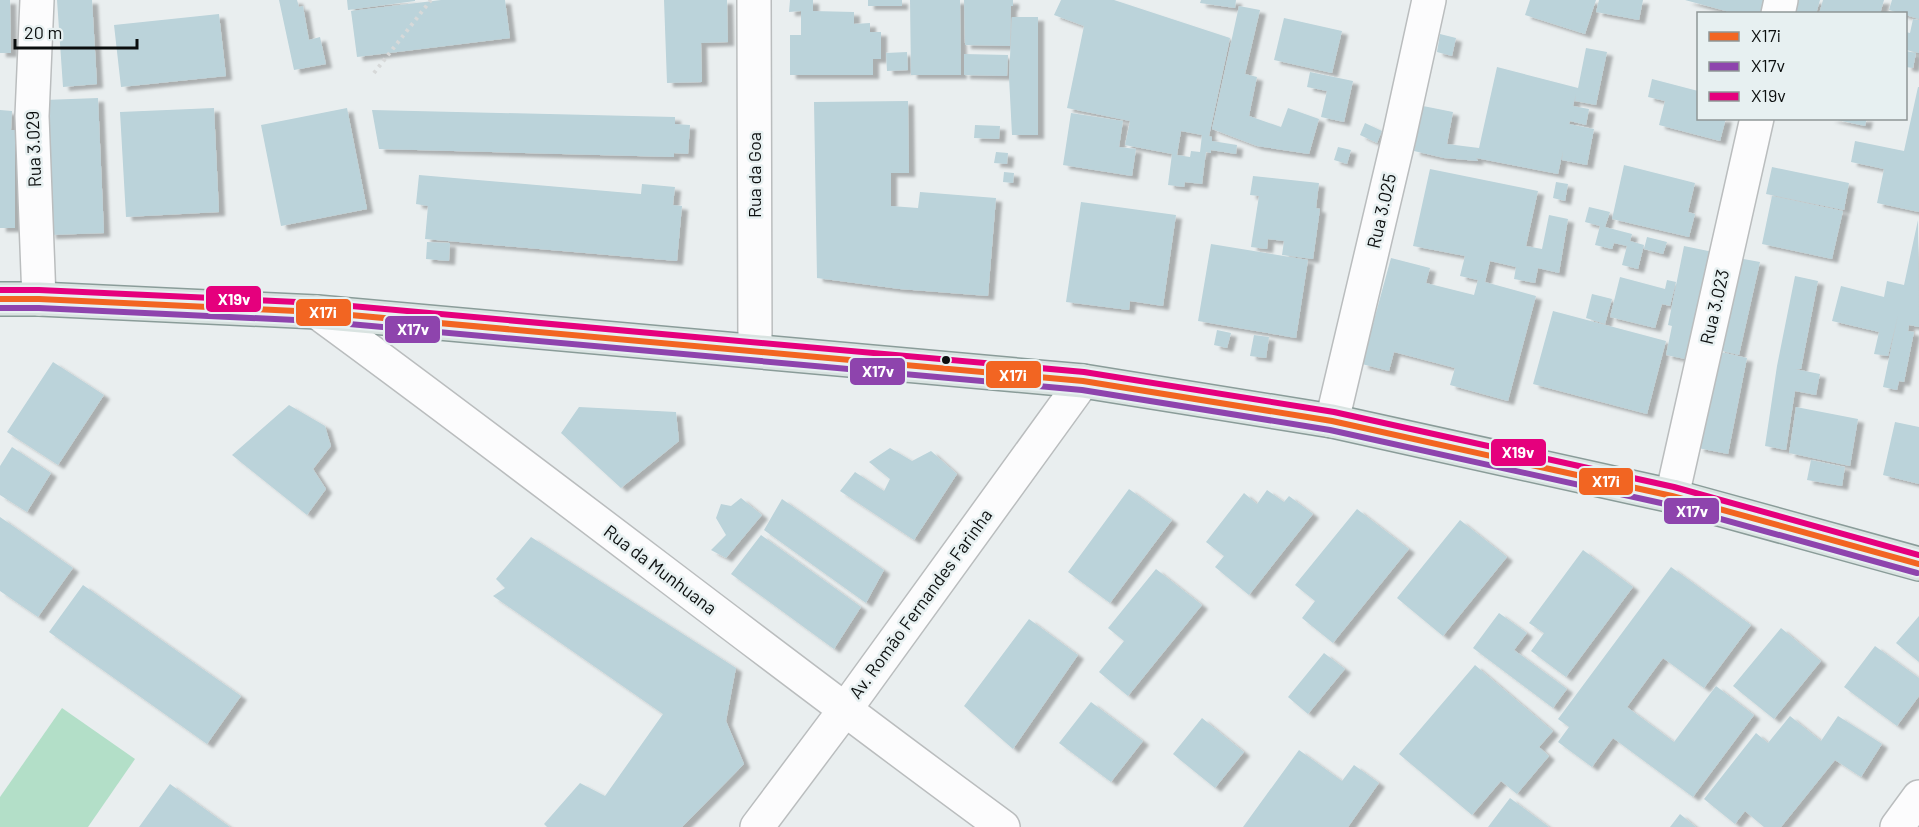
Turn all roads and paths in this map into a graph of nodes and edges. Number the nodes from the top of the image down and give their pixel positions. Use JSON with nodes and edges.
{"nodes":[{"id":1,"x":38,"y":0,"type":"edge"},
{"id":2,"x":431,"y":0,"type":"edge"},
{"id":3,"x":754,"y":0,"type":"edge"},
{"id":4,"x":1429,"y":0,"type":"edge"},
{"id":5,"x":374,"y":73,"type":"dead end"},
{"id":6,"x":1757,"y":120,"type":"edge"},
{"id":7,"x":0,"y":299,"type":"edge"},
{"id":8,"x":39,"y":299,"type":"junction"},
{"id":9,"x":317,"y":312,"type":"junction"},
{"id":10,"x":755,"y":350,"type":"junction"},
{"id":11,"x":1083,"y":381,"type":"junction"},
{"id":12,"x":1332,"y":421,"type":"junction"},
{"id":13,"x":1672,"y":496,"type":"junction"},
{"id":14,"x":1919,"y":564,"type":"edge"},
{"id":15,"x":844,"y":711,"type":"junction"},
{"id":16,"x":1919,"y":797,"type":"edge"},
{"id":17,"x":757,"y":827,"type":"edge"},
{"id":18,"x":1003,"y":827,"type":"edge"},
{"id":19,"x":1897,"y":827,"type":"edge"}],
"edges":[{"from":1,"to":8,"type":"street","name":"Rua 3.029"},
{"from":2,"to":5,"type":"path"},
{"from":3,"to":10,"type":"street","name":"Rua da Goa"},
{"from":4,"to":12,"type":"street","name":"Rua 3.025"},
{"from":6,"to":13,"type":"street","name":"Rua 3.023"},
{"from":7,"to":8,"type":"main road"},
{"from":8,"to":9,"type":"main road"},
{"from":9,"to":10,"type":"main road"},
{"from":9,"to":15,"type":"street","name":"Rua da Munhuana"},
{"from":10,"to":11,"type":"main road"},
{"from":11,"to":12,"type":"main road"},
{"from":11,"to":15,"type":"street","name":"Av. Romão Fernandes Farinha"},
{"from":12,"to":13,"type":"main road"},
{"from":13,"to":14,"type":"main road"},
{"from":15,"to":17,"type":"street","name":"Av. Romão Fernandes Farinha"},
{"from":15,"to":18,"type":"street","name":"Rua da Munhuana"},
{"from":16,"to":19,"type":"street"}]}
